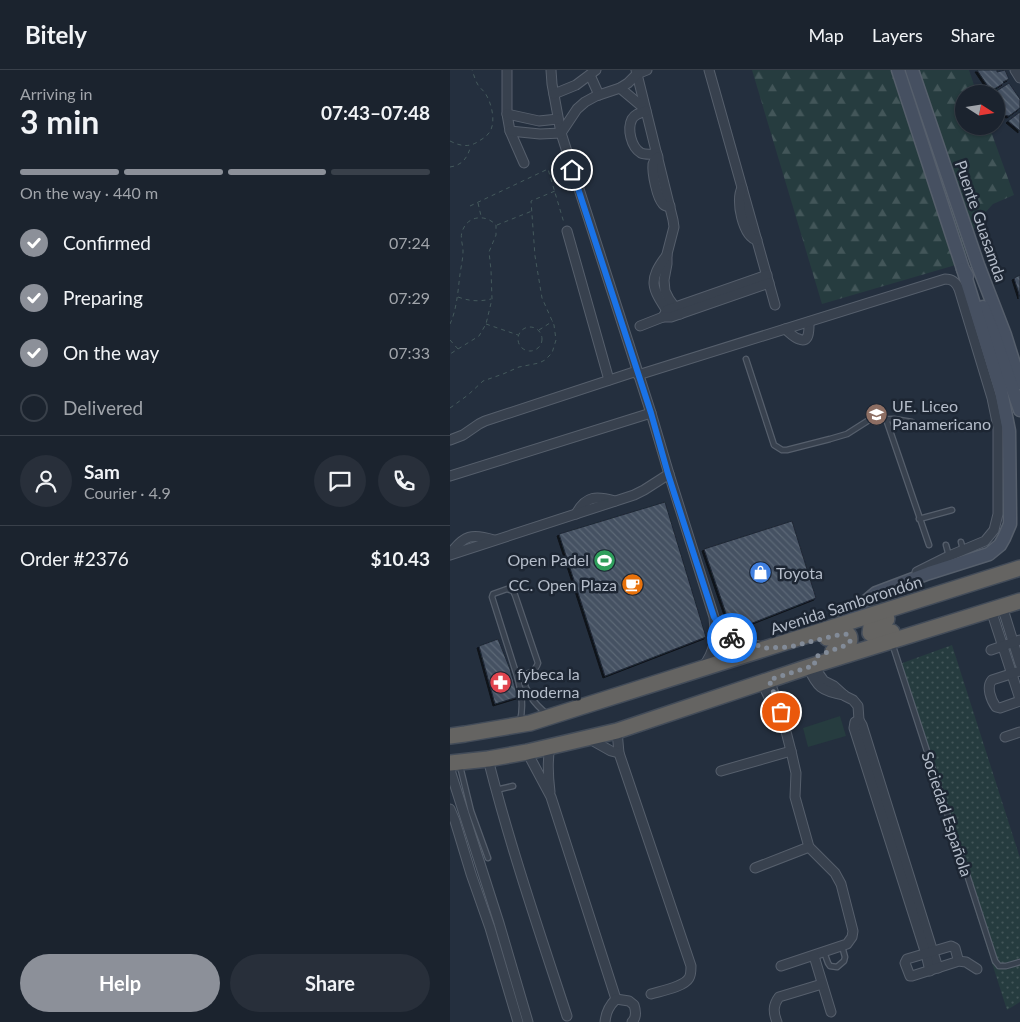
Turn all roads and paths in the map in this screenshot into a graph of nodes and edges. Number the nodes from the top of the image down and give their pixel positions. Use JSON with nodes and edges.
{"nodes":[{"id":1,"x":472,"y":70,"type":"edge"},
{"id":2,"x":507,"y":70,"type":"edge"},
{"id":3,"x":551,"y":70,"type":"edge"},
{"id":4,"x":647,"y":70,"type":"edge"},
{"id":5,"x":709,"y":70,"type":"edge"},
{"id":6,"x":898,"y":70,"type":"edge"},
{"id":7,"x":912,"y":70,"type":"edge"},
{"id":8,"x":1015,"y":70,"type":"edge"},
{"id":9,"x":637,"y":72,"type":"edge"},
{"id":10,"x":593,"y":73,"type":"edge"},
{"id":11,"x":1020,"y":78,"type":"edge"},
{"id":12,"x":620,"y":88,"type":"junction"},
{"id":13,"x":554,"y":94,"type":"junction"},
{"id":14,"x":599,"y":95,"type":"junction"},
{"id":15,"x":645,"y":110,"type":"junction"},
{"id":16,"x":507,"y":114,"type":"junction"},
{"id":17,"x":558,"y":120,"type":"junction"},
{"id":18,"x":510,"y":131,"type":"junction"},
{"id":19,"x":561,"y":133,"type":"junction"},
{"id":20,"x":450,"y":141,"type":"edge"},
{"id":21,"x":471,"y":146,"type":"junction"},
{"id":22,"x":657,"y":156,"type":"junction"},
{"id":23,"x":524,"y":162,"type":"dead end"},
{"id":24,"x":450,"y":167,"type":"edge"},
{"id":25,"x":555,"y":191,"type":"junction"},
{"id":26,"x":478,"y":202,"type":"junction"},
{"id":27,"x":470,"y":206,"type":"dead end"},
{"id":28,"x":532,"y":210,"type":"junction"},
{"id":29,"x":481,"y":218,"type":"junction"},
{"id":30,"x":496,"y":225,"type":"junction"},
{"id":31,"x":567,"y":231,"type":"joint"},
{"id":32,"x":963,"y":269,"type":"junction"},
{"id":33,"x":768,"y":279,"type":"junction"},
{"id":34,"x":457,"y":296,"type":"junction"},
{"id":35,"x":492,"y":299,"type":"junction"},
{"id":36,"x":775,"y":305,"type":"dead end"},
{"id":37,"x":671,"y":313,"type":"junction"},
{"id":38,"x":553,"y":321,"type":"junction"},
{"id":39,"x":808,"y":322,"type":"junction"},
{"id":40,"x":450,"y":324,"type":"edge"},
{"id":41,"x":486,"y":324,"type":"junction"},
{"id":42,"x":640,"y":326,"type":"dead end"},
{"id":43,"x":786,"y":329,"type":"junction"},
{"id":44,"x":538,"y":330,"type":"junction"},
{"id":45,"x":519,"y":335,"type":"junction"},
{"id":46,"x":450,"y":340,"type":"edge"},
{"id":47,"x":459,"y":350,"type":"junction"},
{"id":48,"x":450,"y":354,"type":"edge"},
{"id":49,"x":746,"y":359,"type":"dead end"},
{"id":50,"x":638,"y":373,"type":"junction"},
{"id":51,"x":609,"y":380,"type":"junction"},
{"id":52,"x":1020,"y":383,"type":"edge"},
{"id":53,"x":1018,"y":404,"type":"edge"},
{"id":54,"x":450,"y":408,"type":"edge"},
{"id":55,"x":651,"y":413,"type":"junction"},
{"id":56,"x":886,"y":419,"type":"junction"},
{"id":57,"x":912,"y":422,"type":"dead end"},
{"id":58,"x":450,"y":440,"type":"edge"},
{"id":59,"x":668,"y":474,"type":"junction"},
{"id":60,"x":450,"y":476,"type":"edge"},
{"id":61,"x":952,"y":510,"type":"dead end"},
{"id":62,"x":919,"y":519,"type":"junction"},
{"id":63,"x":929,"y":545,"type":"dead end"},
{"id":64,"x":946,"y":545,"type":"dead end"},
{"id":65,"x":450,"y":554,"type":"edge"},
{"id":66,"x":949,"y":556,"type":"junction"},
{"id":67,"x":1020,"y":568,"type":"edge"},
{"id":68,"x":998,"y":576,"type":"junction"},
{"id":69,"x":876,"y":593,"type":"junction"},
{"id":70,"x":1020,"y":601,"type":"edge"},
{"id":71,"x":991,"y":610,"type":"junction"},
{"id":72,"x":714,"y":617,"type":"junction"},
{"id":73,"x":835,"y":627,"type":"junction"},
{"id":74,"x":891,"y":641,"type":"junction"},
{"id":75,"x":1016,"y":642,"type":"edge"},
{"id":76,"x":1003,"y":646,"type":"junction"},
{"id":77,"x":767,"y":648,"type":"junction"},
{"id":78,"x":991,"y":650,"type":"dead end"},
{"id":79,"x":1020,"y":664,"type":"edge"},
{"id":80,"x":811,"y":666,"type":"junction"},
{"id":81,"x":702,"y":668,"type":"junction"},
{"id":82,"x":1016,"y":672,"type":"edge"},
{"id":83,"x":519,"y":675,"type":"junction"},
{"id":84,"x":765,"y":681,"type":"junction"},
{"id":85,"x":528,"y":694,"type":"junction"},
{"id":86,"x":522,"y":696,"type":"junction"},
{"id":87,"x":1020,"y":700,"type":"edge"},
{"id":88,"x":550,"y":716,"type":"junction"},
{"id":89,"x":518,"y":725,"type":"junction"},
{"id":90,"x":1020,"y":732,"type":"edge"},
{"id":91,"x":450,"y":736,"type":"edge"},
{"id":92,"x":1005,"y":737,"type":"dead end"},
{"id":93,"x":588,"y":738,"type":"junction"},
{"id":94,"x":618,"y":743,"type":"junction"},
{"id":95,"x":550,"y":746,"type":"junction"},
{"id":96,"x":791,"y":751,"type":"junction"},
{"id":97,"x":527,"y":752,"type":"junction"},
{"id":98,"x":488,"y":759,"type":"junction"},
{"id":99,"x":453,"y":765,"type":"edge"},
{"id":100,"x":548,"y":766,"type":"junction"},
{"id":101,"x":537,"y":768,"type":"junction"},
{"id":102,"x":721,"y":771,"type":"dead end"},
{"id":103,"x":513,"y":786,"type":"dead end"},
{"id":104,"x":453,"y":787,"type":"edge"},
{"id":105,"x":496,"y":790,"type":"junction"},
{"id":106,"x":550,"y":797,"type":"junction"},
{"id":107,"x":450,"y":809,"type":"edge"},
{"id":108,"x":465,"y":817,"type":"junction"},
{"id":109,"x":455,"y":820,"type":"junction"},
{"id":110,"x":809,"y":848,"type":"junction"},
{"id":111,"x":488,"y":858,"type":"dead end"},
{"id":112,"x":755,"y":868,"type":"dead end"},
{"id":113,"x":482,"y":871,"type":"junction"},
{"id":114,"x":471,"y":874,"type":"junction"},
{"id":115,"x":499,"y":922,"type":"junction"},
{"id":116,"x":488,"y":924,"type":"junction"},
{"id":117,"x":842,"y":946,"type":"junction"},
{"id":118,"x":824,"y":952,"type":"junction"},
{"id":119,"x":930,"y":953,"type":"junction"},
{"id":120,"x":814,"y":956,"type":"junction"},
{"id":121,"x":958,"y":961,"type":"junction"},
{"id":122,"x":1020,"y":962,"type":"edge"},
{"id":123,"x":781,"y":966,"type":"dead end"},
{"id":124,"x":977,"y":969,"type":"dead end"},
{"id":125,"x":934,"y":970,"type":"junction"},
{"id":126,"x":822,"y":984,"type":"junction"},
{"id":127,"x":514,"y":993,"type":"junction"},
{"id":128,"x":651,"y":994,"type":"dead end"},
{"id":129,"x":616,"y":999,"type":"junction"},
{"id":130,"x":831,"y":1012,"type":"dead end"},
{"id":131,"x":567,"y":1016,"type":"dead end"},
{"id":132,"x":518,"y":1022,"type":"edge"},
{"id":133,"x":528,"y":1022,"type":"edge"},
{"id":134,"x":606,"y":1022,"type":"edge"},
{"id":135,"x":632,"y":1022,"type":"edge"},
{"id":136,"x":777,"y":1022,"type":"edge"}],
"edges":[{"from":1,"to":21,"type":"path"},
{"from":2,"to":16,"type":"street"},
{"from":3,"to":13,"type":"street"},
{"from":4,"to":9,"type":"street"},
{"from":5,"to":33,"type":"street"},
{"from":6,"to":32,"type":"main road","name":"Puente Guasamda"},
{"from":7,"to":52,"type":"main road","name":"Puente Guasamda"},
{"from":8,"to":11,"type":"street"},
{"from":9,"to":12,"type":"street"},
{"from":9,"to":15,"type":"street"},
{"from":10,"to":13,"type":"street"},
{"from":10,"to":14,"type":"street"},
{"from":12,"to":14,"type":"street"},
{"from":12,"to":15,"type":"street"},
{"from":13,"to":17,"type":"street"},
{"from":14,"to":19,"type":"street"},
{"from":15,"to":22,"type":"street"},
{"from":15,"to":22,"type":"street"},
{"from":16,"to":17,"type":"street"},
{"from":16,"to":18,"type":"street"},
{"from":17,"to":19,"type":"street"},
{"from":18,"to":19,"type":"street"},
{"from":18,"to":23,"type":"street"},
{"from":19,"to":50,"type":"street"},
{"from":20,"to":21,"type":"path"},
{"from":21,"to":24,"type":"path"},
{"from":22,"to":37,"type":"street"},
{"from":25,"to":26,"type":"path"},
{"from":25,"to":28,"type":"path"},
{"from":25,"to":31,"type":"path"},
{"from":26,"to":27,"type":"path"},
{"from":26,"to":29,"type":"path"},
{"from":28,"to":30,"type":"path"},
{"from":28,"to":38,"type":"path"},
{"from":29,"to":30,"type":"path"},
{"from":29,"to":34,"type":"path"},
{"from":30,"to":35,"type":"path"},
{"from":31,"to":51,"type":"street"},
{"from":32,"to":53,"type":"main road","name":"Puente Guasamda"},
{"from":32,"to":69,"type":"main road","name":"Puente Guasamda"},
{"from":33,"to":36,"type":"street"},
{"from":33,"to":37,"type":"street"},
{"from":34,"to":35,"type":"path"},
{"from":34,"to":40,"type":"path"},
{"from":35,"to":41,"type":"path"},
{"from":37,"to":42,"type":"street"},
{"from":38,"to":44,"type":"path"},
{"from":38,"to":54,"type":"path"},
{"from":39,"to":43,"type":"street"},
{"from":39,"to":43,"type":"street"},
{"from":39,"to":66,"type":"street"},
{"from":41,"to":45,"type":"path"},
{"from":41,"to":47,"type":"path"},
{"from":43,"to":50,"type":"street"},
{"from":44,"to":45,"type":"path"},
{"from":44,"to":45,"type":"path"},
{"from":46,"to":47,"type":"path"},
{"from":47,"to":48,"type":"path"},
{"from":49,"to":56,"type":"lane"},
{"from":50,"to":51,"type":"street"},
{"from":50,"to":55,"type":"street"},
{"from":51,"to":58,"type":"street"},
{"from":55,"to":59,"type":"street"},
{"from":55,"to":60,"type":"street"},
{"from":56,"to":57,"type":"lane"},
{"from":56,"to":62,"type":"lane"},
{"from":59,"to":65,"type":"street"},
{"from":59,"to":72,"type":"street"},
{"from":61,"to":62,"type":"lane"},
{"from":62,"to":63,"type":"lane"},
{"from":64,"to":66,"type":"lane"},
{"from":66,"to":69,"type":"street"},
{"from":67,"to":68,"type":"highway","name":"Avenida Samborondón"},
{"from":68,"to":71,"type":"highway"},
{"from":68,"to":73,"type":"highway","name":"Avenida Samborondón"},
{"from":69,"to":73,"type":"main road","name":"Puente Guasamda"},
{"from":70,"to":71,"type":"highway"},
{"from":71,"to":74,"type":"highway"},
{"from":71,"to":75,"type":"street"},
{"from":71,"to":76,"type":"street"},
{"from":72,"to":77,"type":"street"},
{"from":72,"to":81,"type":"street"},
{"from":73,"to":77,"type":"highway","name":"Avenida Samborondón"},
{"from":74,"to":80,"type":"highway"},
{"from":74,"to":122,"type":"lane","name":"Sociedad Española"},
{"from":75,"to":76,"type":"street"},
{"from":75,"to":79,"type":"street"},
{"from":76,"to":78,"type":"street"},
{"from":76,"to":82,"type":"street"},
{"from":77,"to":80,"type":"highway"},
{"from":77,"to":81,"type":"highway","name":"Avenida Samborondón"},
{"from":80,"to":84,"type":"highway"},
{"from":80,"to":119,"type":"street"},
{"from":81,"to":88,"type":"highway","name":"Avenida Samborondón"},
{"from":82,"to":87,"type":"street"},
{"from":82,"to":87,"type":"street"},
{"from":83,"to":83,"type":"lane"},
{"from":83,"to":85,"type":"lane"},
{"from":83,"to":86,"type":"lane"},
{"from":84,"to":94,"type":"highway"},
{"from":84,"to":96,"type":"street"},
{"from":85,"to":86,"type":"lane"},
{"from":85,"to":88,"type":"lane"},
{"from":86,"to":89,"type":"lane"},
{"from":88,"to":89,"type":"highway","name":"Avenida Samborondón"},
{"from":89,"to":91,"type":"highway","name":"Avenida Samborondón"},
{"from":90,"to":92,"type":"street"},
{"from":93,"to":94,"type":"highway"},
{"from":93,"to":94,"type":"street"},
{"from":93,"to":95,"type":"highway"},
{"from":94,"to":128,"type":"street"},
{"from":95,"to":97,"type":"highway"},
{"from":95,"to":100,"type":"street"},
{"from":96,"to":102,"type":"street"},
{"from":96,"to":110,"type":"street"},
{"from":97,"to":98,"type":"highway"},
{"from":97,"to":101,"type":"street"},
{"from":98,"to":99,"type":"highway"},
{"from":98,"to":105,"type":"street"},
{"from":99,"to":104,"type":"street"},
{"from":99,"to":111,"type":"lane"},
{"from":100,"to":101,"type":"street"},
{"from":100,"to":106,"type":"street"},
{"from":101,"to":106,"type":"street"},
{"from":103,"to":105,"type":"lane"},
{"from":104,"to":108,"type":"street"},
{"from":105,"to":131,"type":"street"},
{"from":106,"to":129,"type":"street"},
{"from":107,"to":109,"type":"street"},
{"from":108,"to":109,"type":"street"},
{"from":108,"to":113,"type":"street"},
{"from":109,"to":114,"type":"street"},
{"from":110,"to":112,"type":"street"},
{"from":110,"to":117,"type":"street"},
{"from":113,"to":114,"type":"street"},
{"from":113,"to":115,"type":"street"},
{"from":114,"to":116,"type":"street"},
{"from":115,"to":116,"type":"street"},
{"from":115,"to":127,"type":"street"},
{"from":116,"to":127,"type":"street"},
{"from":117,"to":118,"type":"street"},
{"from":117,"to":118,"type":"lane"},
{"from":118,"to":120,"type":"street"},
{"from":119,"to":121,"type":"street"},
{"from":119,"to":125,"type":"street"},
{"from":119,"to":125,"type":"street"},
{"from":120,"to":123,"type":"street"},
{"from":120,"to":126,"type":"street"},
{"from":121,"to":124,"type":"street"},
{"from":121,"to":125,"type":"street"},
{"from":126,"to":130,"type":"street"},
{"from":126,"to":136,"type":"street"},
{"from":127,"to":132,"type":"street"},
{"from":127,"to":133,"type":"street"},
{"from":129,"to":134,"type":"street"},
{"from":129,"to":135,"type":"street"}]}
